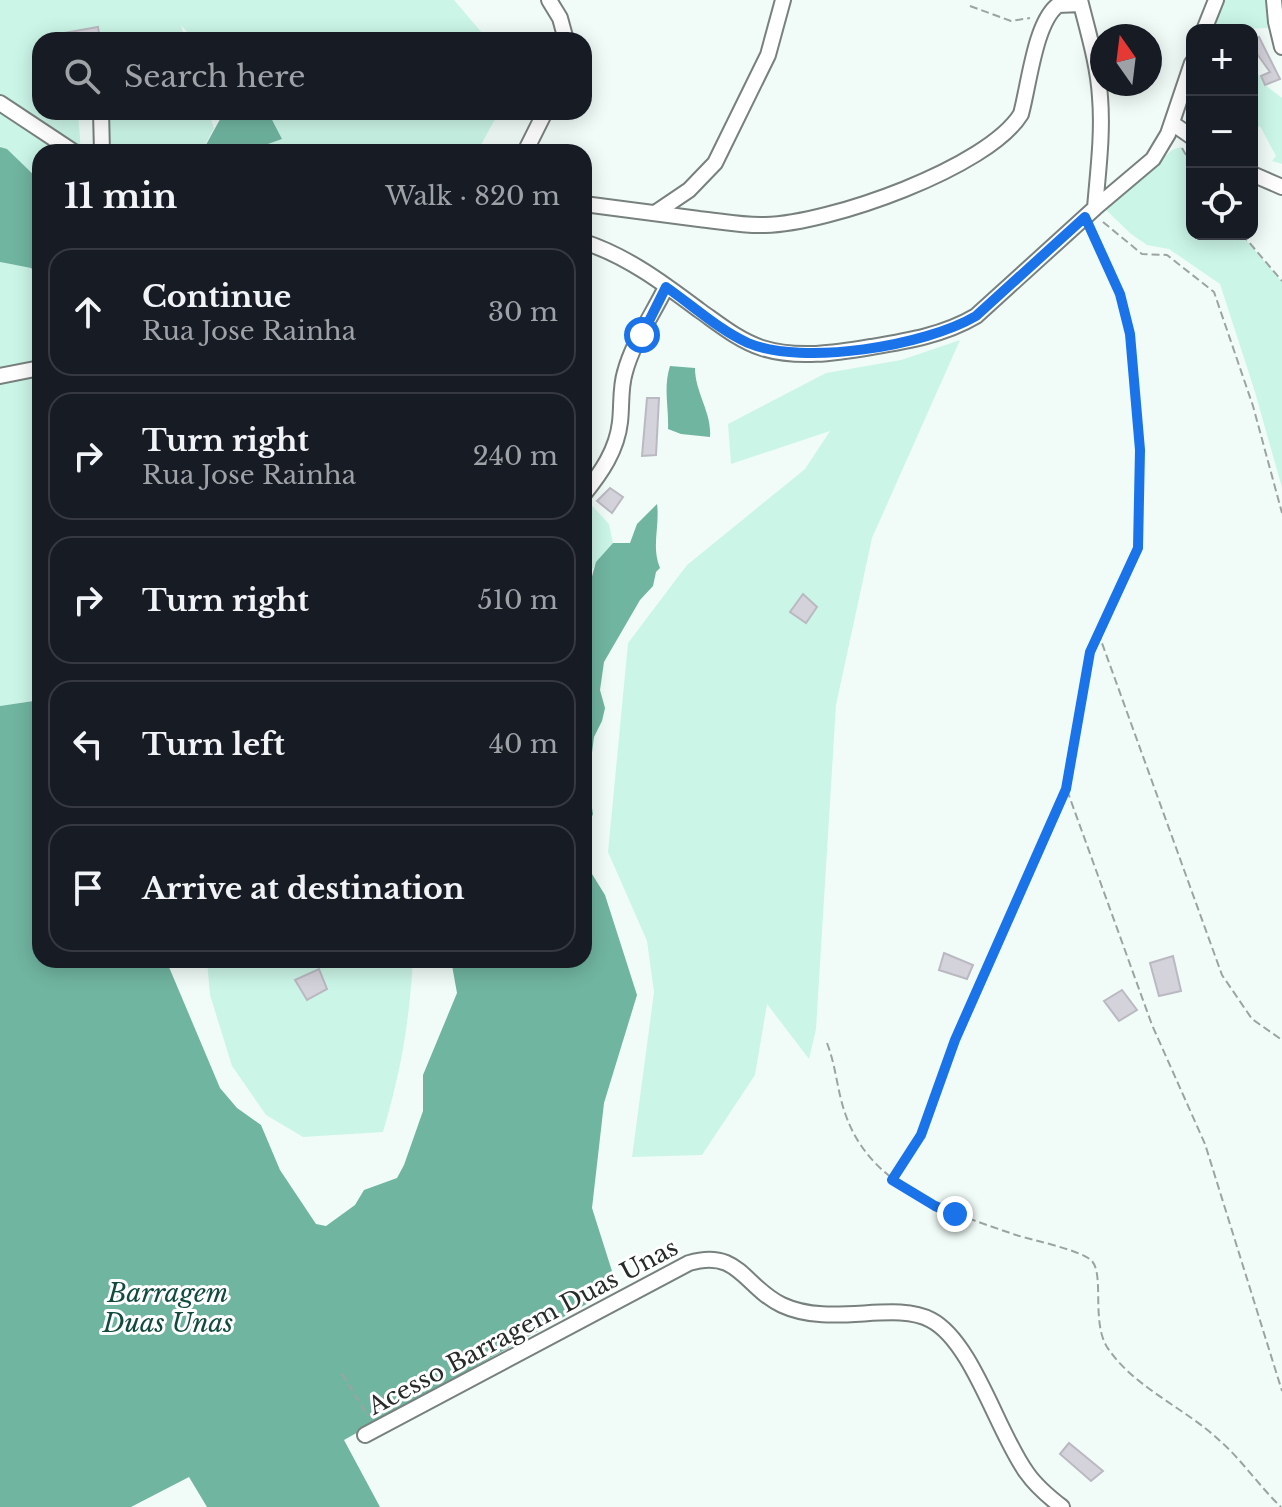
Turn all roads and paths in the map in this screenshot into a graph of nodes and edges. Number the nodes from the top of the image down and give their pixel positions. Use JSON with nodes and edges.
{"nodes":[{"id":1,"x":549,"y":0,"type":"edge"},
{"id":2,"x":783,"y":0,"type":"edge"},
{"id":3,"x":1216,"y":0,"type":"edge"},
{"id":4,"x":1274,"y":0,"type":"edge"},
{"id":5,"x":1081,"y":2,"type":"edge"},
{"id":6,"x":970,"y":6,"type":"dead end"},
{"id":7,"x":1048,"y":14,"type":"junction"},
{"id":8,"x":1206,"y":24,"type":"edge"},
{"id":9,"x":564,"y":32,"type":"edge"},
{"id":10,"x":1282,"y":47,"type":"edge"},
{"id":11,"x":1186,"y":81,"type":"edge"},
{"id":12,"x":0,"y":103,"type":"edge"},
{"id":13,"x":101,"y":120,"type":"edge"},
{"id":14,"x":541,"y":120,"type":"edge"},
{"id":15,"x":1170,"y":128,"type":"junction"},
{"id":16,"x":1186,"y":135,"type":"edge"},
{"id":17,"x":62,"y":144,"type":"edge"},
{"id":18,"x":102,"y":144,"type":"edge"},
{"id":19,"x":529,"y":144,"type":"edge"},
{"id":20,"x":1186,"y":155,"type":"edge"},
{"id":21,"x":1258,"y":177,"type":"edge"},
{"id":22,"x":1282,"y":187,"type":"edge"},
{"id":23,"x":592,"y":205,"type":"edge"},
{"id":24,"x":1090,"y":212,"type":"junction"},
{"id":25,"x":655,"y":213,"type":"junction"},
{"id":26,"x":1247,"y":240,"type":"edge"},
{"id":27,"x":592,"y":245,"type":"edge"},
{"id":28,"x":1282,"y":281,"type":"edge"},
{"id":29,"x":666,"y":287,"type":"junction"},
{"id":30,"x":32,"y":370,"type":"edge"},
{"id":31,"x":0,"y":376,"type":"edge"},
{"id":32,"x":592,"y":483,"type":"edge"},
{"id":33,"x":1282,"y":513,"type":"edge"},
{"id":34,"x":1097,"y":631,"type":"junction"},
{"id":35,"x":1066,"y":789,"type":"junction"},
{"id":36,"x":1282,"y":1040,"type":"edge"},
{"id":37,"x":827,"y":1043,"type":"dead end"},
{"id":38,"x":892,"y":1180,"type":"junction"},
{"id":39,"x":342,"y":1374,"type":"dead end"},
{"id":40,"x":1282,"y":1391,"type":"edge"},
{"id":41,"x":371,"y":1433,"type":"joint"},
{"id":42,"x":1062,"y":1507,"type":"edge"},
{"id":43,"x":1281,"y":1507,"type":"edge"}],
"edges":[{"from":1,"to":9,"type":"street"},
{"from":2,"to":25,"type":"street"},
{"from":3,"to":8,"type":"street"},
{"from":4,"to":10,"type":"street"},
{"from":5,"to":7,"type":"street"},
{"from":5,"to":24,"type":"street"},
{"from":6,"to":7,"type":"path"},
{"from":7,"to":25,"type":"street"},
{"from":11,"to":15,"type":"street"},
{"from":12,"to":17,"type":"street"},
{"from":13,"to":18,"type":"street"},
{"from":14,"to":19,"type":"street"},
{"from":15,"to":16,"type":"street"},
{"from":15,"to":20,"type":"path"},
{"from":15,"to":24,"type":"street"},
{"from":21,"to":22,"type":"street"},
{"from":23,"to":25,"type":"street"},
{"from":24,"to":29,"type":"street"},
{"from":24,"to":33,"type":"path"},
{"from":24,"to":34,"type":"path"},
{"from":26,"to":28,"type":"path"},
{"from":27,"to":29,"type":"street"},
{"from":29,"to":32,"type":"street"},
{"from":30,"to":31,"type":"street"},
{"from":34,"to":35,"type":"path"},
{"from":34,"to":36,"type":"path"},
{"from":35,"to":38,"type":"path"},
{"from":35,"to":40,"type":"path"},
{"from":37,"to":38,"type":"path"},
{"from":38,"to":43,"type":"path"},
{"from":39,"to":41,"type":"path"},
{"from":41,"to":42,"type":"street","name":"Acesso Barragem Duas Unas"}]}
